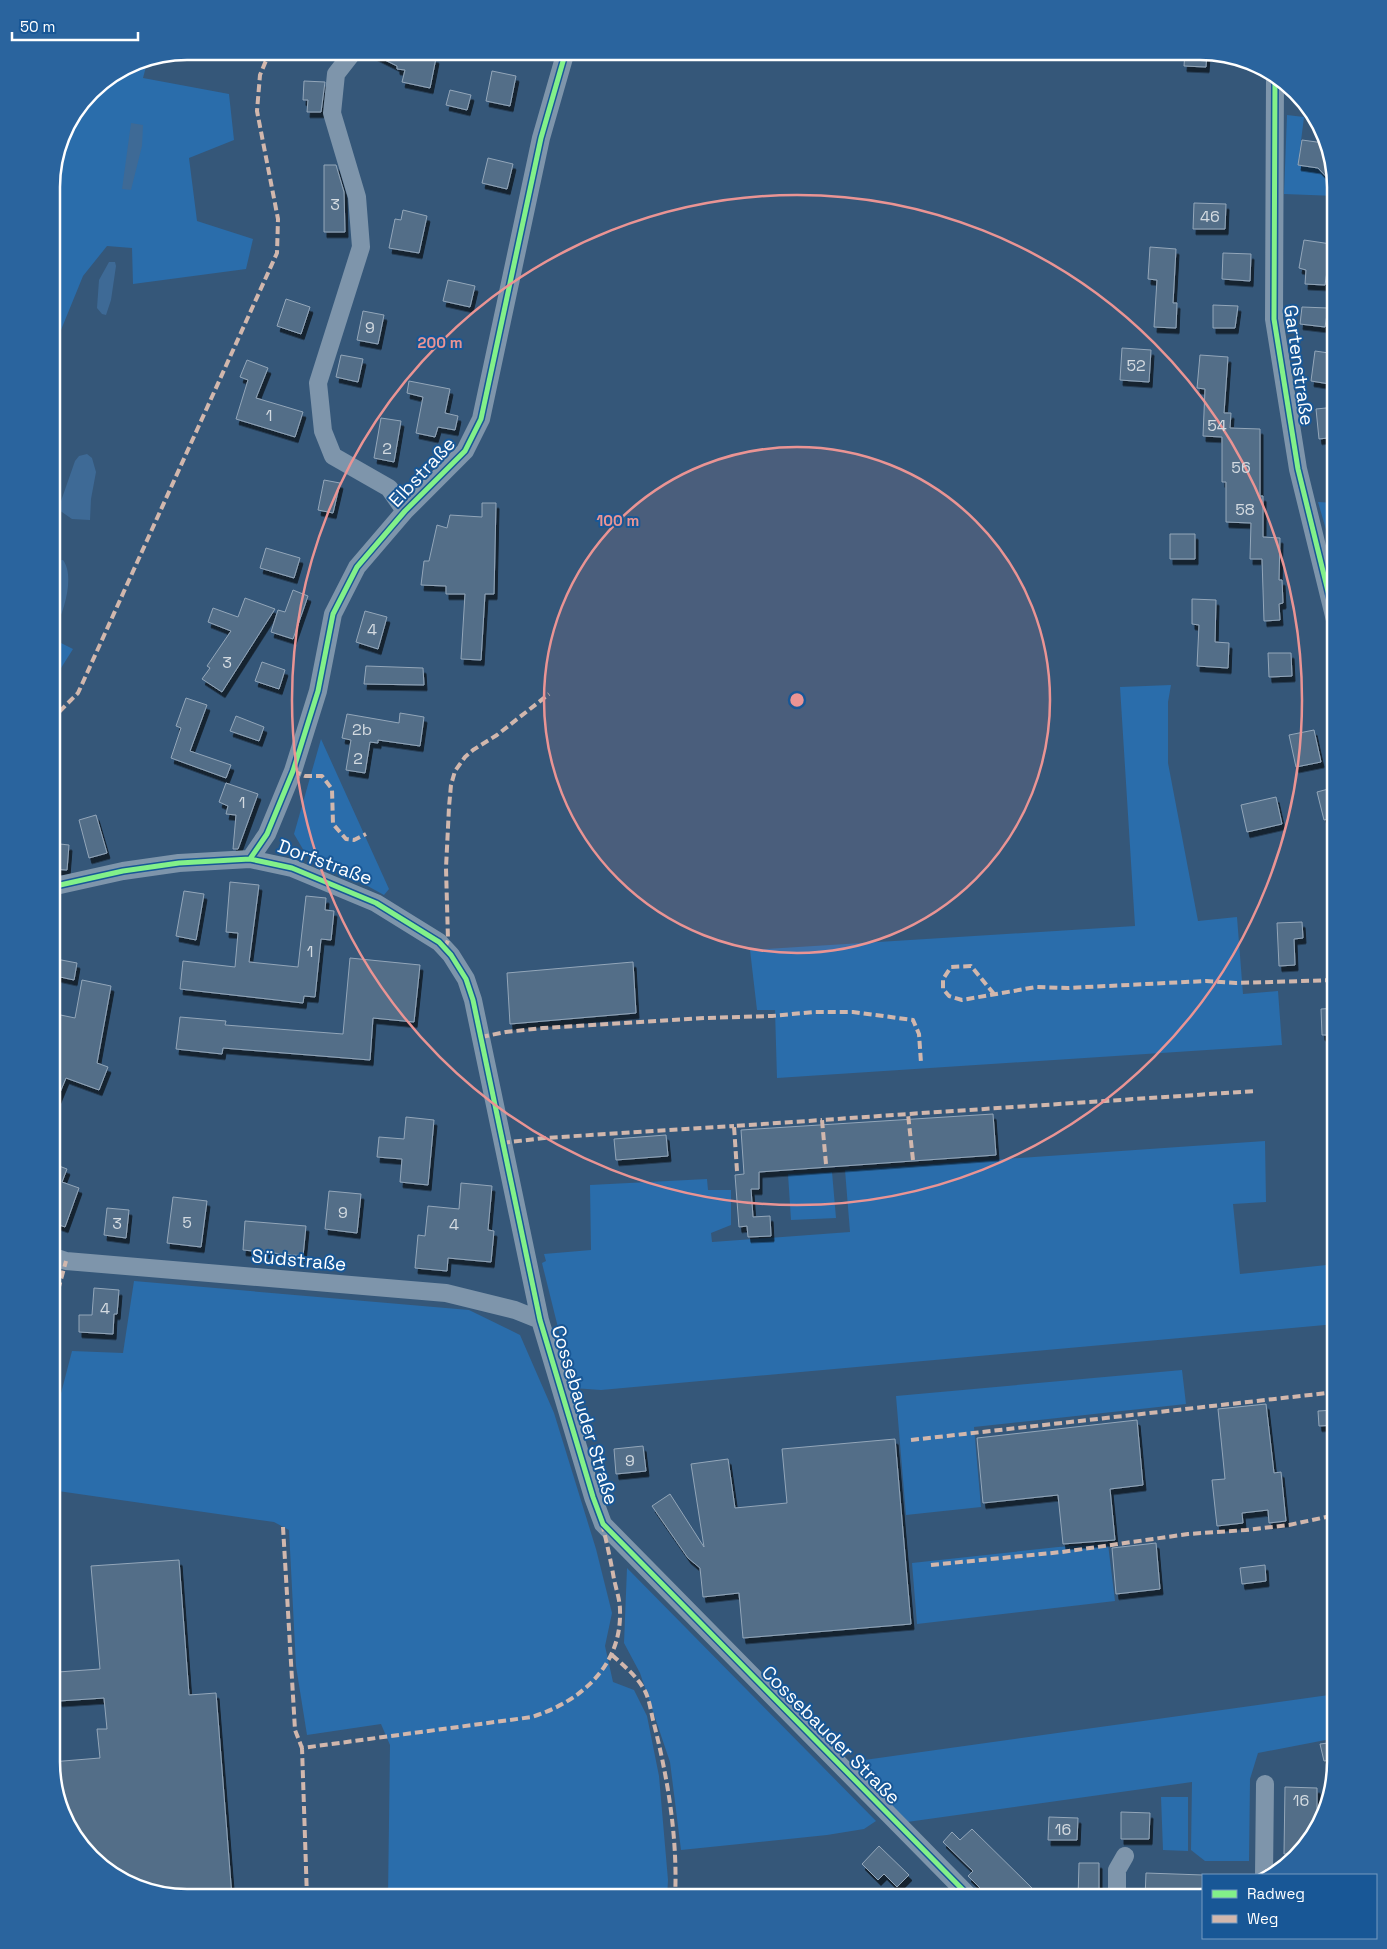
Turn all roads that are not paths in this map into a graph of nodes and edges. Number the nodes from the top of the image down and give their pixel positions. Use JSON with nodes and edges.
{"nodes":[{"id":1,"x":347,"y":60,"type":"edge"},
{"id":2,"x":563,"y":60,"type":"edge"},
{"id":3,"x":1275,"y":84,"type":"edge"},
{"id":4,"x":405,"y":512,"type":"junction"},
{"id":5,"x":1327,"y":587,"type":"edge"},
{"id":6,"x":250,"y":859,"type":"junction"},
{"id":7,"x":60,"y":885,"type":"edge"},
{"id":8,"x":466,"y":979,"type":"joint"},
{"id":9,"x":60,"y":1259,"type":"edge"},
{"id":10,"x":540,"y":1320,"type":"junction"},
{"id":11,"x":1266,"y":1784,"type":"dead end"},
{"id":12,"x":1125,"y":1856,"type":"dead end"},
{"id":13,"x":1268,"y":1869,"type":"edge"},
{"id":14,"x":962,"y":1889,"type":"edge"},
{"id":15,"x":1116,"y":1889,"type":"edge"}],
"edges":[{"from":1,"to":4,"type":"street"},
{"from":2,"to":4,"type":"street","name":"Elbstraße"},
{"from":3,"to":5,"type":"street","name":"Gartenstraße"},
{"from":4,"to":6,"type":"street","name":"Elbstraße"},
{"from":6,"to":7,"type":"street","name":"Dorfstraße"},
{"from":6,"to":8,"type":"street","name":"Dorfstraße"},
{"from":8,"to":10,"type":"street","name":"Cossebauder Straße"},
{"from":9,"to":10,"type":"street","name":"Südstraße"},
{"from":10,"to":14,"type":"street","name":"Cossebauder Straße"},
{"from":11,"to":13,"type":"street"},
{"from":12,"to":15,"type":"street"}]}
